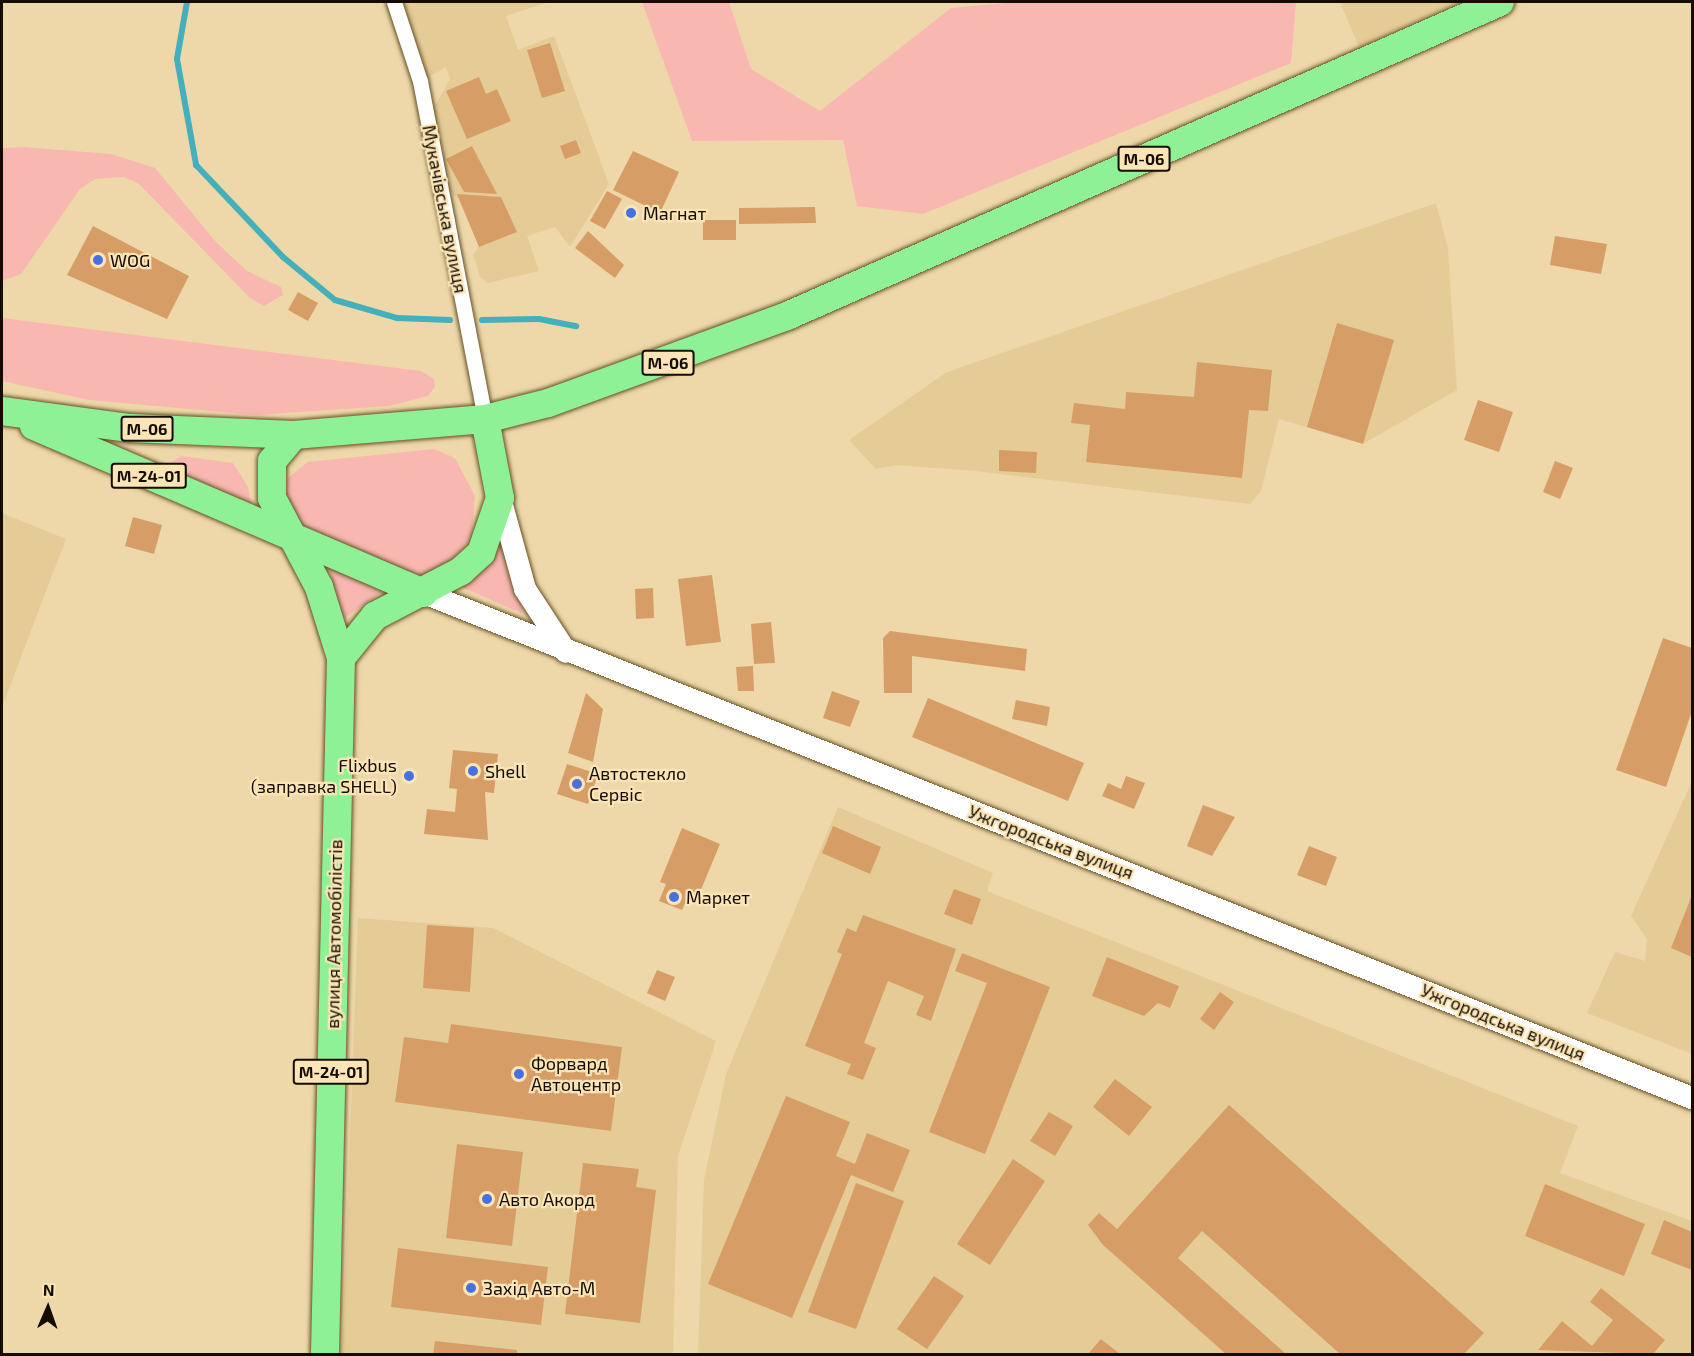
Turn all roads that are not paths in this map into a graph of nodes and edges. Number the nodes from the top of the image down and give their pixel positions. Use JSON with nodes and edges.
{"nodes":[{"id":1,"x":394,"y":2,"type":"edge"},
{"id":2,"x":1500,"y":2,"type":"edge"},
{"id":3,"x":2,"y":412,"type":"edge"},
{"id":4,"x":485,"y":419,"type":"junction"},
{"id":5,"x":294,"y":435,"type":"junction"},
{"id":6,"x":500,"y":498,"type":"junction"},
{"id":7,"x":296,"y":540,"type":"junction"},
{"id":8,"x":424,"y":593,"type":"junction"},
{"id":9,"x":567,"y":653,"type":"junction"},
{"id":10,"x":341,"y":658,"type":"junction"},
{"id":11,"x":1692,"y":1098,"type":"edge"},
{"id":12,"x":325,"y":1354,"type":"edge"}],
"edges":[{"from":1,"to":4,"type":"street","name":"Мукачівська вулиця"},
{"from":2,"to":4,"type":"highway","number":"М-06"},
{"from":3,"to":5,"type":"highway","number":"М-06"},
{"from":3,"to":7,"type":"highway","number":"М-24-01"},
{"from":4,"to":5,"type":"highway","number":"М-06"},
{"from":4,"to":6,"type":"highway"},
{"from":5,"to":7,"type":"highway","number":"М-24-01"},
{"from":6,"to":8,"type":"highway"},
{"from":6,"to":9,"type":"main road"},
{"from":7,"to":8,"type":"highway"},
{"from":7,"to":10,"type":"highway","name":"вулиця Автомобілістів","number":"М-24-01"},
{"from":8,"to":9,"type":"main road"},
{"from":8,"to":10,"type":"highway"},
{"from":9,"to":11,"type":"main road","name":"Ужгородська вулиця"},
{"from":10,"to":12,"type":"highway","name":"вулиця Автомобілістів","number":"М-24-01"}]}
